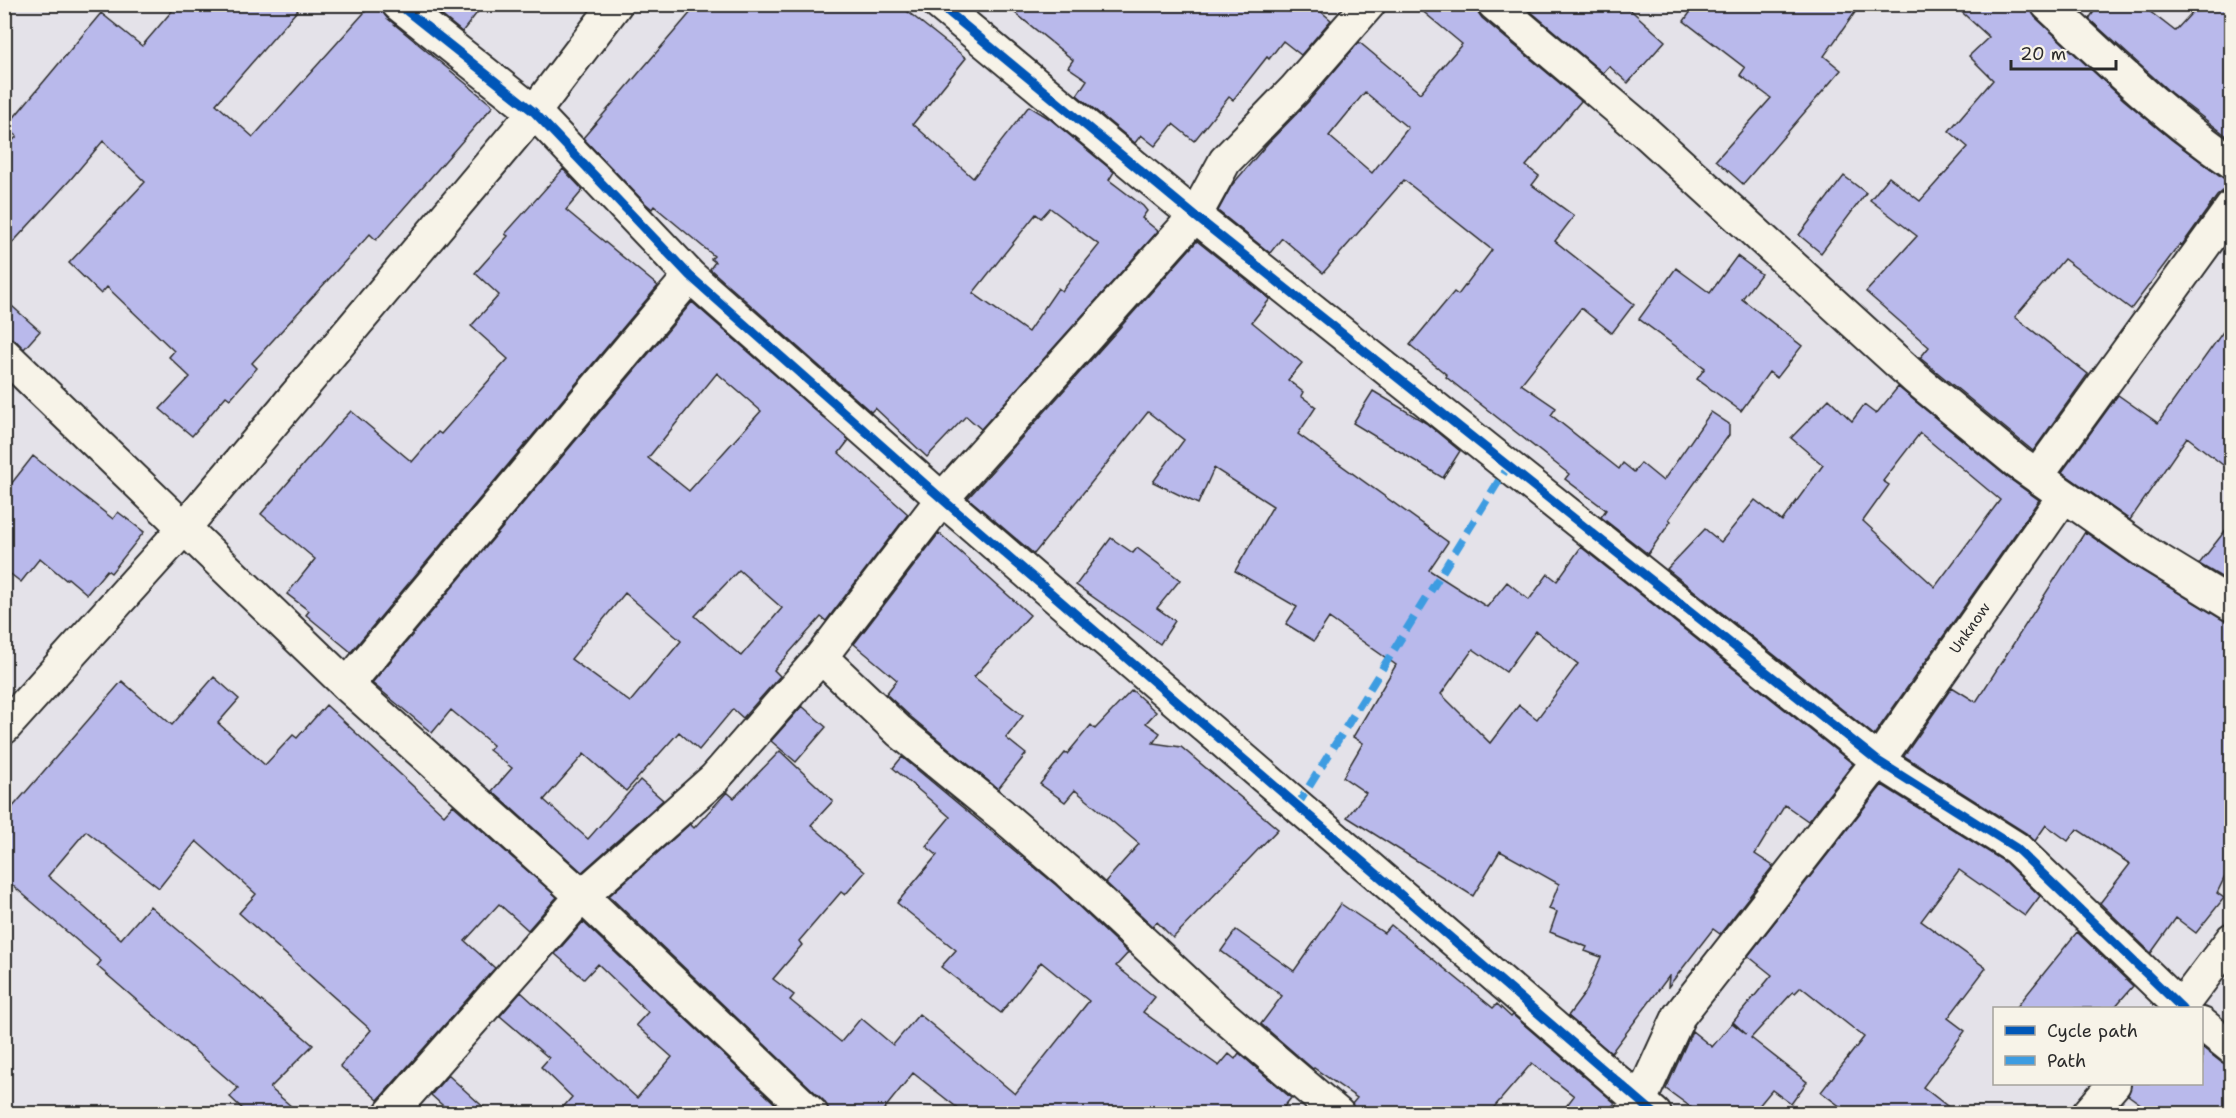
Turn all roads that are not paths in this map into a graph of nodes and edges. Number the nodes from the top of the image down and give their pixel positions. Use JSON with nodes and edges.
{"nodes":[{"id":1,"x":398,"y":4,"type":"edge"},
{"id":2,"x":616,"y":4,"type":"edge"},
{"id":3,"x":939,"y":4,"type":"edge"},
{"id":4,"x":1370,"y":4,"type":"edge"},
{"id":5,"x":1494,"y":4,"type":"edge"},
{"id":6,"x":2047,"y":4,"type":"edge"},
{"id":7,"x":534,"y":112,"type":"junction"},
{"id":8,"x":2232,"y":162,"type":"edge"},
{"id":9,"x":2232,"y":207,"type":"edge"},
{"id":10,"x":1195,"y":216,"type":"junction"},
{"id":11,"x":690,"y":276,"type":"junction"},
{"id":12,"x":4,"y":354,"type":"edge"},
{"id":13,"x":2037,"y":476,"type":"junction"},
{"id":14,"x":2064,"y":496,"type":"junction"},
{"id":15,"x":942,"y":499,"type":"junction"},
{"id":16,"x":185,"y":527,"type":"junction"},
{"id":17,"x":2232,"y":605,"type":"edge"},
{"id":18,"x":821,"y":657,"type":"junction"},
{"id":19,"x":347,"y":685,"type":"junction"},
{"id":20,"x":4,"y":728,"type":"edge"},
{"id":21,"x":1878,"y":761,"type":"junction"},
{"id":22,"x":582,"y":896,"type":"junction"},
{"id":23,"x":2232,"y":939,"type":"edge"},
{"id":24,"x":2181,"y":1007,"type":"edge"},
{"id":25,"x":2189,"y":1007,"type":"edge"},
{"id":26,"x":2203,"y":1025,"type":"edge"},
{"id":27,"x":2232,"y":1048,"type":"edge"},
{"id":28,"x":2112,"y":1085,"type":"edge"},
{"id":29,"x":1642,"y":1109,"type":"edge"},
{"id":30,"x":390,"y":1113,"type":"edge"},
{"id":31,"x":812,"y":1113,"type":"edge"},
{"id":32,"x":1338,"y":1113,"type":"edge"},
{"id":33,"x":2088,"y":1113,"type":"edge"}],
"edges":[{"from":1,"to":7,"type":"street"},
{"from":2,"to":7,"type":"street"},
{"from":3,"to":10,"type":"street"},
{"from":4,"to":10,"type":"street"},
{"from":5,"to":13,"type":"street"},
{"from":6,"to":8,"type":"street"},
{"from":7,"to":11,"type":"street"},
{"from":7,"to":16,"type":"street"},
{"from":9,"to":13,"type":"street"},
{"from":10,"to":15,"type":"street"},
{"from":10,"to":21,"type":"street"},
{"from":11,"to":15,"type":"street"},
{"from":11,"to":19,"type":"street"},
{"from":12,"to":16,"type":"street"},
{"from":13,"to":14,"type":"street"},
{"from":14,"to":17,"type":"street"},
{"from":14,"to":21,"type":"street","name":"Unknow"},
{"from":15,"to":18,"type":"street"},
{"from":15,"to":29,"type":"street"},
{"from":16,"to":19,"type":"street"},
{"from":16,"to":20,"type":"street"},
{"from":18,"to":22,"type":"street"},
{"from":18,"to":32,"type":"street"},
{"from":19,"to":22,"type":"street"},
{"from":21,"to":24,"type":"street"},
{"from":21,"to":29,"type":"street","name":"Unknow"},
{"from":22,"to":30,"type":"street"},
{"from":22,"to":31,"type":"street"},
{"from":23,"to":25,"type":"street"},
{"from":26,"to":27,"type":"street"},
{"from":28,"to":33,"type":"street"}]}
